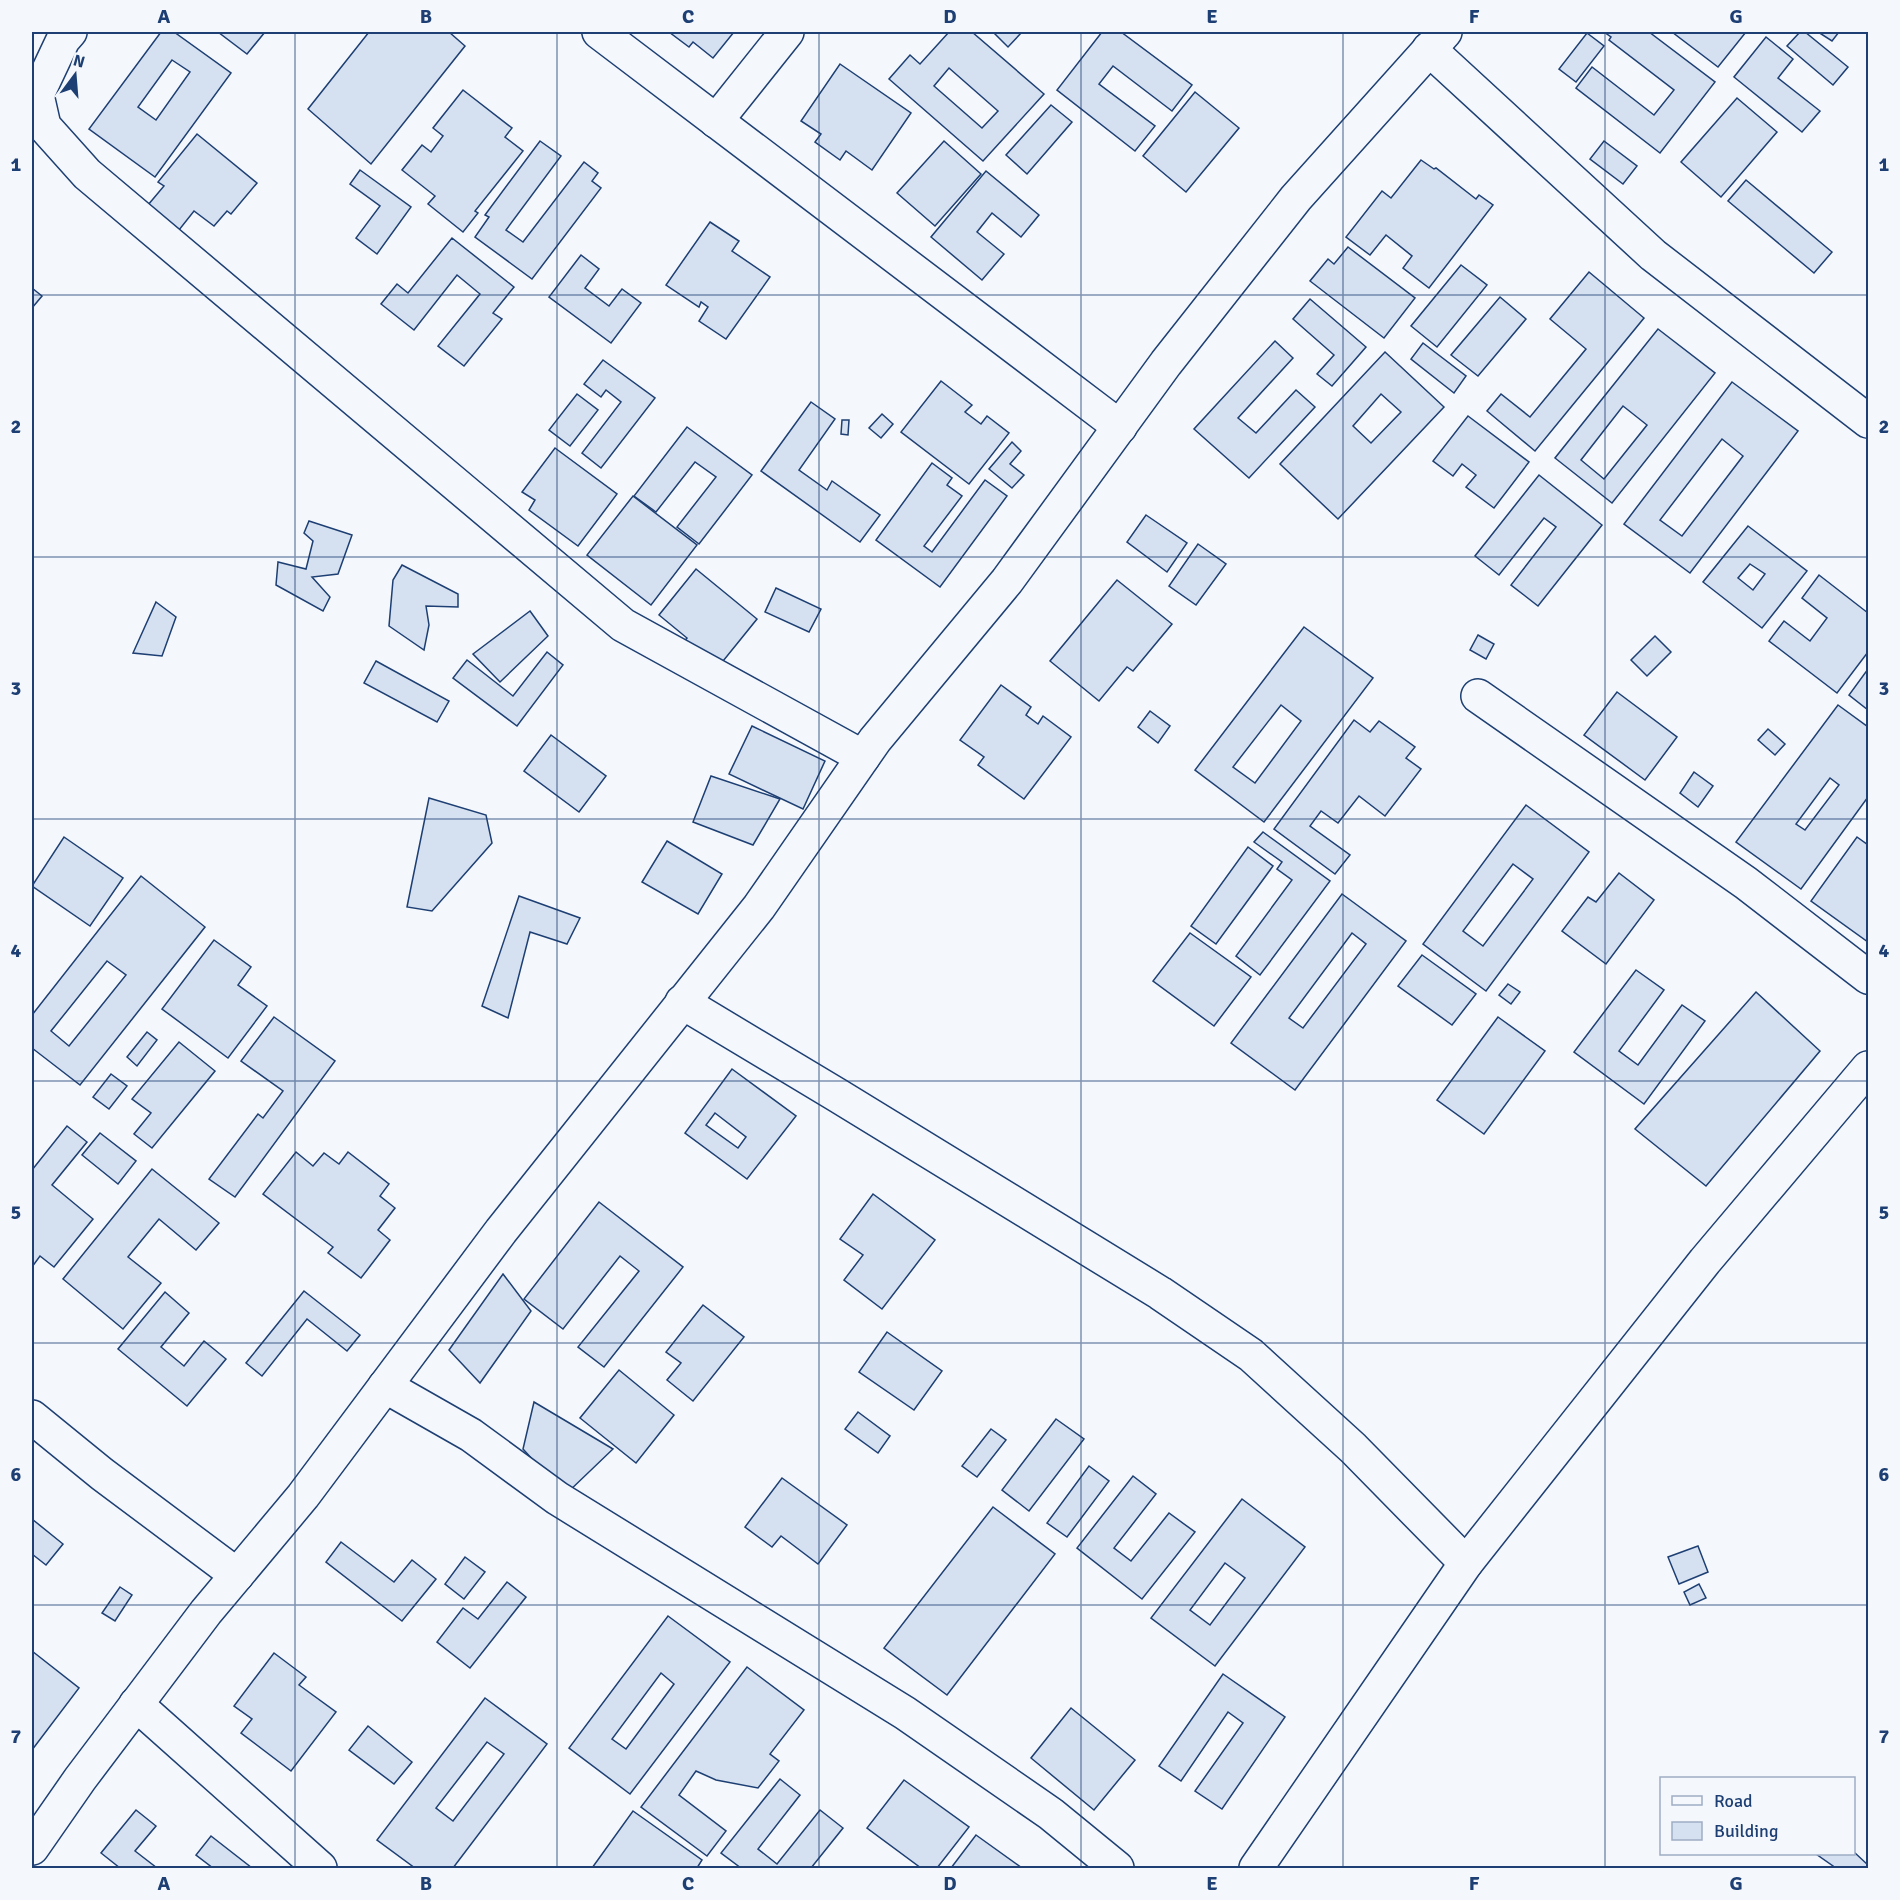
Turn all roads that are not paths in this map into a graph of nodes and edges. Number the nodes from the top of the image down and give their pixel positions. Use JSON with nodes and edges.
{"nodes":[{"id":1,"x":70,"y":32,"type":"edge"},
{"id":2,"x":599,"y":32,"type":"edge"},
{"id":3,"x":787,"y":32,"type":"edge"},
{"id":4,"x":1437,"y":40,"type":"edge"},
{"id":5,"x":716,"y":121,"type":"junction"},
{"id":6,"x":1869,"y":421,"type":"edge"},
{"id":7,"x":1120,"y":427,"type":"junction"},
{"id":8,"x":1478,"y":696,"type":"dead end"},
{"id":9,"x":863,"y":757,"type":"junction"},
{"id":10,"x":1869,"y":977,"type":"edge"},
{"id":11,"x":682,"y":1002,"type":"junction"},
{"id":12,"x":1869,"y":1068,"type":"edge"},
{"id":13,"x":385,"y":1386,"type":"junction"},
{"id":14,"x":32,"y":1417,"type":"edge"},
{"id":15,"x":1466,"y":1563,"type":"junction"},
{"id":16,"x":237,"y":1575,"type":"junction"},
{"id":17,"x":136,"y":1704,"type":"junction"},
{"id":18,"x":32,"y":1848,"type":"edge"},
{"id":19,"x":320,"y":1869,"type":"edge"},
{"id":20,"x":1117,"y":1869,"type":"edge"},
{"id":21,"x":1256,"y":1869,"type":"edge"}],
"edges":[{"from":1,"to":9,"type":"street"},
{"from":2,"to":5,"type":"street"},
{"from":3,"to":5,"type":"street"},
{"from":4,"to":6,"type":"street"},
{"from":4,"to":7,"type":"street"},
{"from":5,"to":7,"type":"street"},
{"from":7,"to":9,"type":"street"},
{"from":8,"to":10,"type":"street"},
{"from":9,"to":11,"type":"street"},
{"from":11,"to":13,"type":"street"},
{"from":11,"to":15,"type":"street"},
{"from":12,"to":15,"type":"street"},
{"from":13,"to":16,"type":"street"},
{"from":13,"to":20,"type":"street"},
{"from":14,"to":16,"type":"street"},
{"from":15,"to":21,"type":"street"},
{"from":16,"to":17,"type":"street"},
{"from":17,"to":18,"type":"street"},
{"from":17,"to":19,"type":"street"}]}
